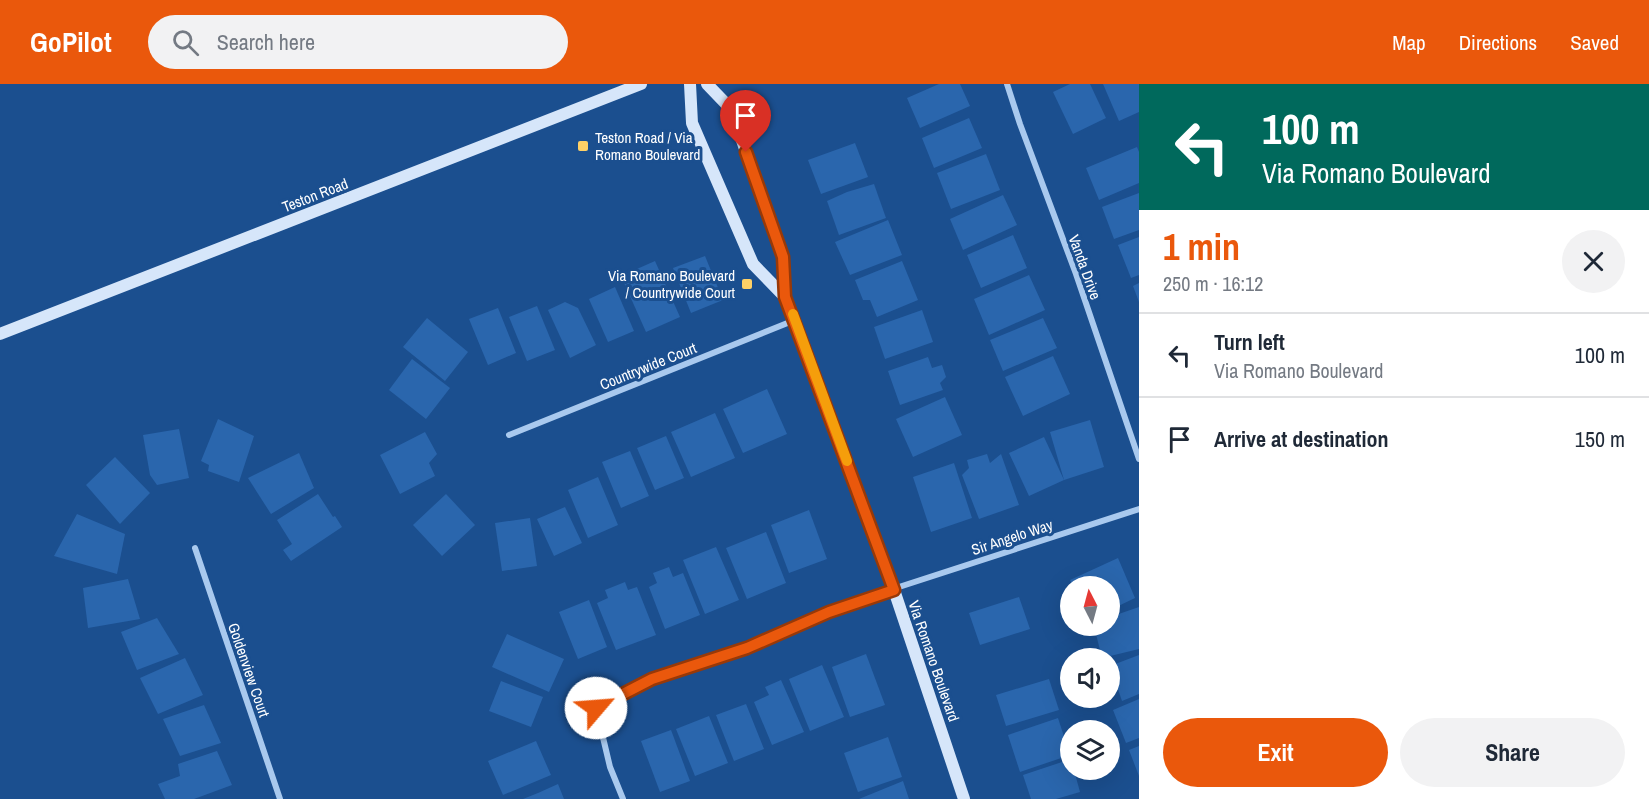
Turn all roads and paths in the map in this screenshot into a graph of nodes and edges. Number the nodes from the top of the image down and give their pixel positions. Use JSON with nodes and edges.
{"nodes":[{"id":1,"x":641,"y":84,"type":"edge"},
{"id":2,"x":690,"y":84,"type":"edge"},
{"id":3,"x":707,"y":84,"type":"edge"},
{"id":4,"x":1007,"y":84,"type":"edge"},
{"id":5,"x":785,"y":297,"type":"junction"},
{"id":6,"x":796,"y":320,"type":"junction"},
{"id":7,"x":0,"y":334,"type":"edge"},
{"id":8,"x":509,"y":435,"type":"dead end"},
{"id":9,"x":1139,"y":459,"type":"edge"},
{"id":10,"x":1139,"y":509,"type":"edge"},
{"id":11,"x":195,"y":548,"type":"dead end"},
{"id":12,"x":894,"y":590,"type":"junction"},
{"id":13,"x":280,"y":799,"type":"edge"},
{"id":14,"x":623,"y":799,"type":"edge"},
{"id":15,"x":964,"y":799,"type":"edge"}],
"edges":[{"from":1,"to":7,"type":"street","name":"Teston Road"},
{"from":2,"to":5,"type":"street","name":"Via Romano Boulevard"},
{"from":3,"to":5,"type":"street","name":"Via Romano Boulevard"},
{"from":4,"to":9,"type":"street","name":"Vanda Drive"},
{"from":5,"to":6,"type":"street","name":"Via Romano Boulevard"},
{"from":6,"to":8,"type":"street","name":"Countrywide Court"},
{"from":6,"to":12,"type":"street","name":"Via Romano Boulevard"},
{"from":10,"to":12,"type":"street","name":"Sir Angelo Way"},
{"from":11,"to":13,"type":"street","name":"Goldenview Court"},
{"from":12,"to":14,"type":"street","name":"Sir Angelo Way"},
{"from":12,"to":15,"type":"street","name":"Via Romano Boulevard"}]}
